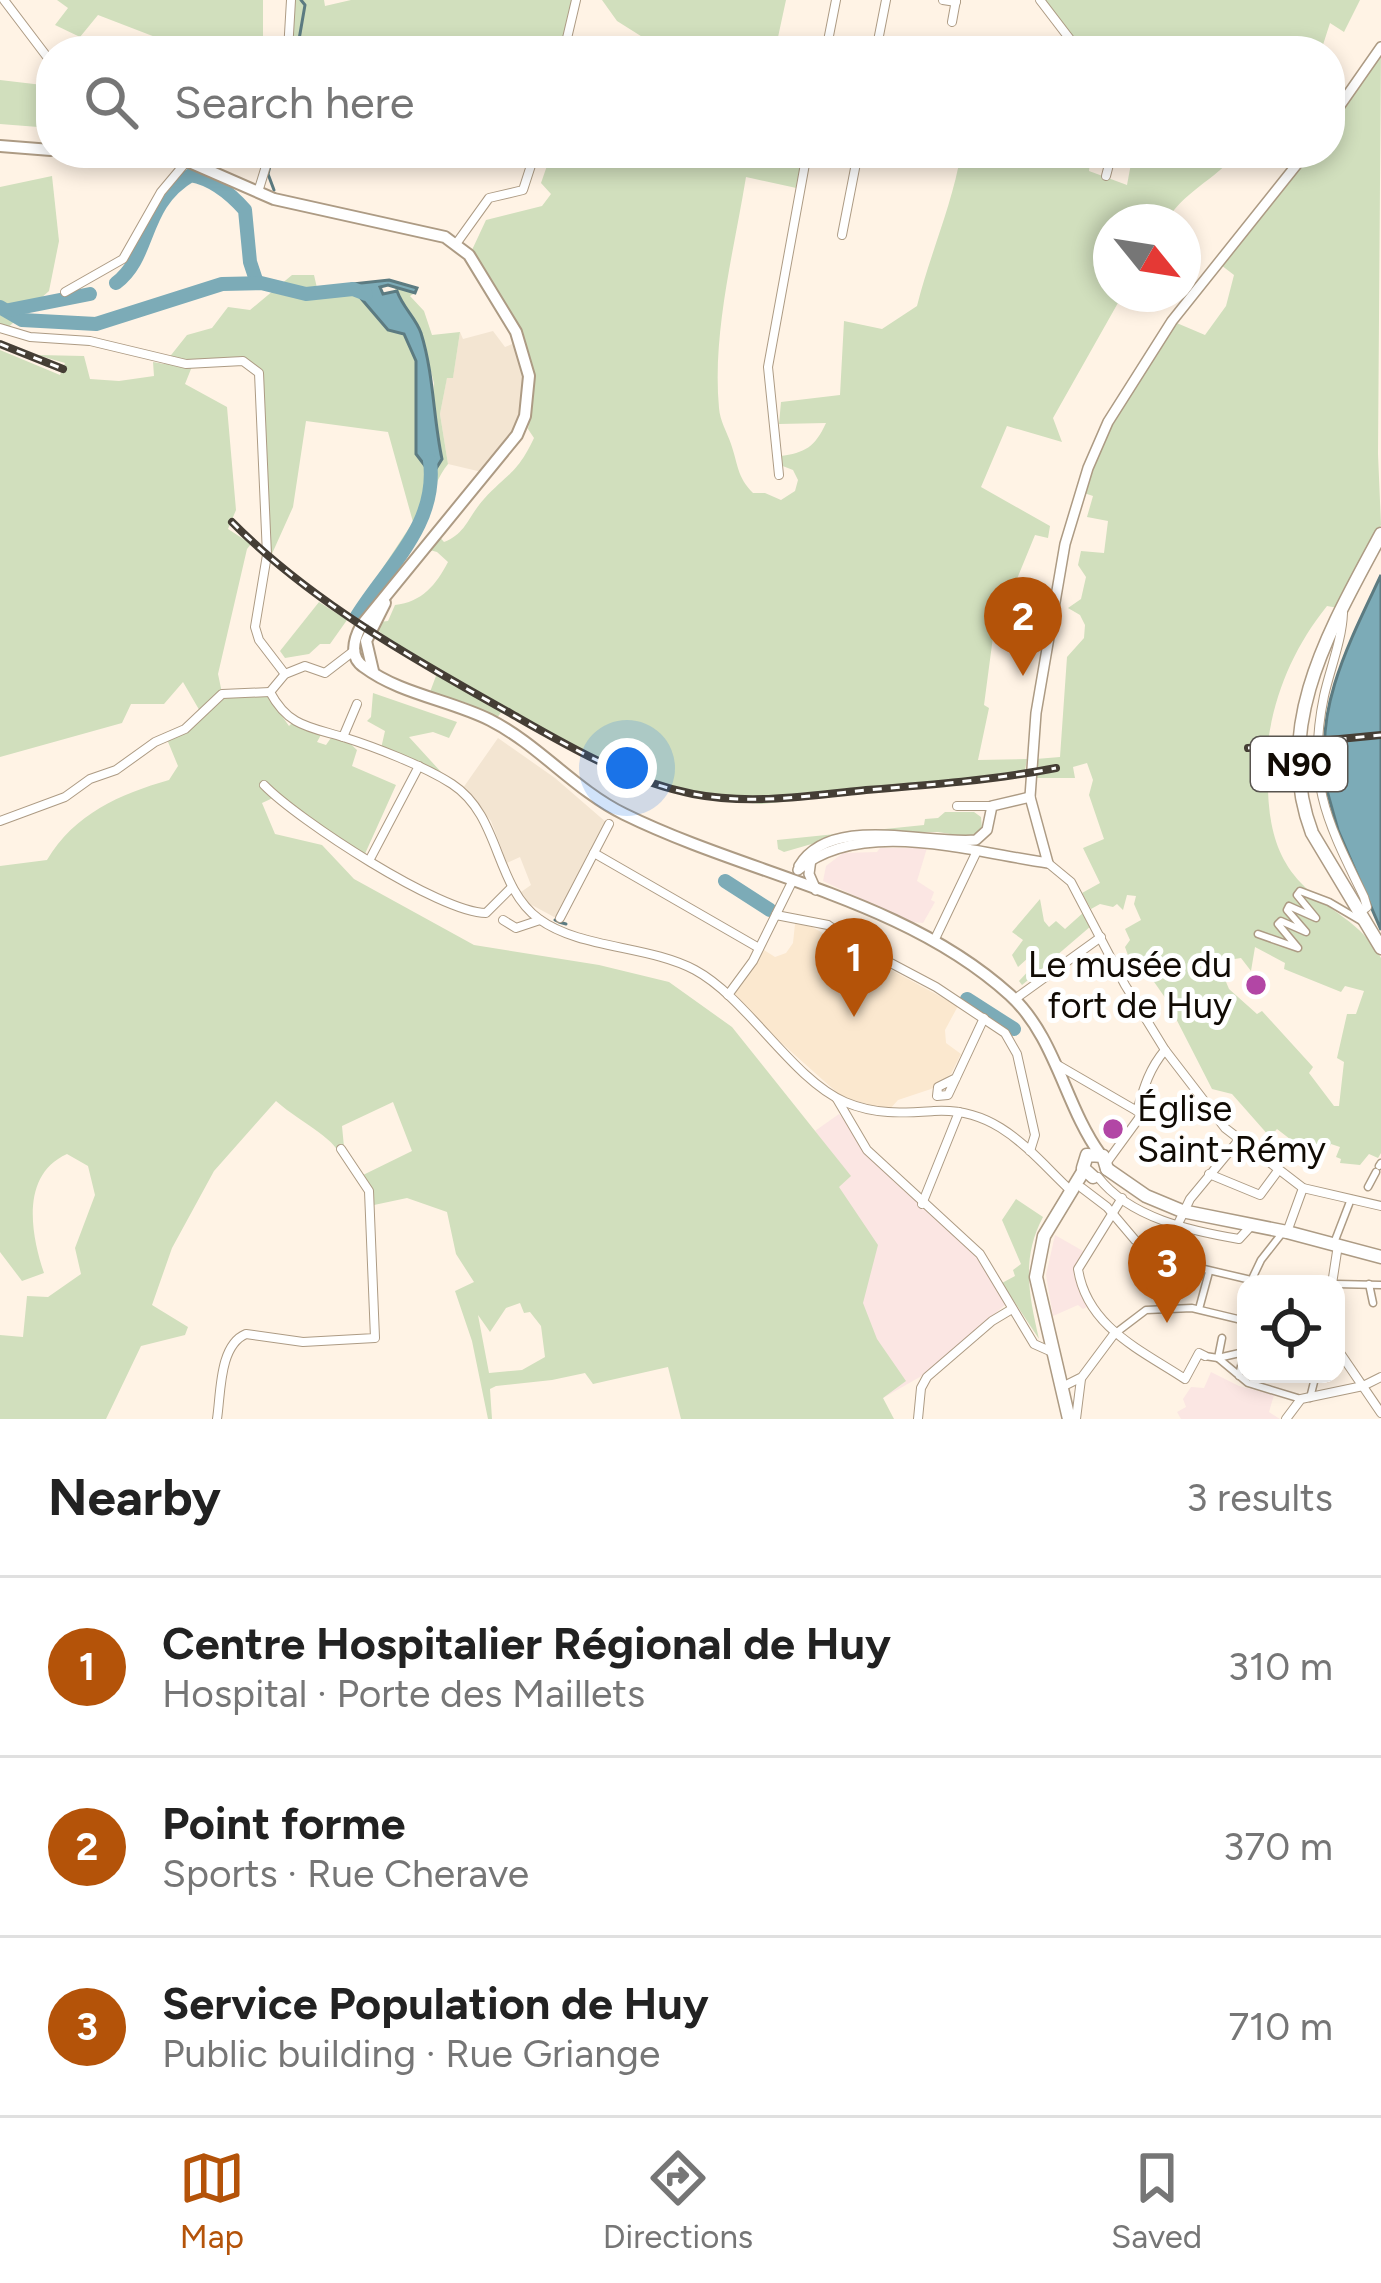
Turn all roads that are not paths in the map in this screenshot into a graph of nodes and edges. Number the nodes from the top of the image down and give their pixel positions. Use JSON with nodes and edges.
{"nodes":[{"id":1,"x":4,"y":0,"type":"edge"},
{"id":2,"x":291,"y":0,"type":"edge"},
{"id":3,"x":576,"y":0,"type":"edge"},
{"id":4,"x":836,"y":0,"type":"edge"},
{"id":5,"x":886,"y":0,"type":"edge"},
{"id":6,"x":943,"y":0,"type":"edge"},
{"id":7,"x":1040,"y":0,"type":"edge"},
{"id":8,"x":956,"y":1,"type":"edge"},
{"id":9,"x":952,"y":22,"type":"dead end"},
{"id":10,"x":289,"y":36,"type":"edge"},
{"id":11,"x":568,"y":36,"type":"edge"},
{"id":12,"x":829,"y":36,"type":"edge"},
{"id":13,"x":879,"y":36,"type":"edge"},
{"id":14,"x":1068,"y":36,"type":"edge"},
{"id":15,"x":36,"y":42,"type":"edge"},
{"id":16,"x":1381,"y":46,"type":"edge"},
{"id":17,"x":1345,"y":98,"type":"edge"},
{"id":18,"x":0,"y":146,"type":"edge"},
{"id":19,"x":36,"y":150,"type":"edge"},
{"id":20,"x":181,"y":168,"type":"edge"},
{"id":21,"x":202,"y":168,"type":"edge"},
{"id":22,"x":265,"y":168,"type":"edge"},
{"id":23,"x":530,"y":168,"type":"edge"},
{"id":24,"x":804,"y":168,"type":"edge"},
{"id":25,"x":854,"y":168,"type":"edge"},
{"id":26,"x":1108,"y":168,"type":"edge"},
{"id":27,"x":1294,"y":168,"type":"edge"},
{"id":28,"x":1106,"y":176,"type":"dead end"},
{"id":29,"x":257,"y":193,"type":"junction"},
{"id":30,"x":842,"y":236,"type":"dead end"},
{"id":31,"x":456,"y":244,"type":"junction"},
{"id":32,"x":65,"y":292,"type":"dead end"},
{"id":33,"x":0,"y":328,"type":"edge"},
{"id":34,"x":778,"y":476,"type":"dead end"},
{"id":35,"x":1381,"y":534,"type":"edge"},
{"id":36,"x":360,"y":649,"type":"junction"},
{"id":37,"x":285,"y":674,"type":"junction"},
{"id":38,"x":270,"y":692,"type":"junction"},
{"id":39,"x":358,"y":704,"type":"dead end"},
{"id":40,"x":343,"y":737,"type":"junction"},
{"id":41,"x":419,"y":766,"type":"junction"},
{"id":42,"x":264,"y":785,"type":"dead end"},
{"id":43,"x":1030,"y":797,"type":"junction"},
{"id":44,"x":957,"y":806,"type":"dead end"},
{"id":45,"x":992,"y":806,"type":"junction"},
{"id":46,"x":0,"y":821,"type":"edge"},
{"id":47,"x":608,"y":824,"type":"dead end"},
{"id":48,"x":977,"y":851,"type":"junction"},
{"id":49,"x":594,"y":853,"type":"junction"},
{"id":50,"x":370,"y":859,"type":"junction"},
{"id":51,"x":812,"y":859,"type":"junction"},
{"id":52,"x":1048,"y":862,"type":"junction"},
{"id":53,"x":795,"y":876,"type":"junction"},
{"id":54,"x":512,"y":887,"type":"junction"},
{"id":55,"x":816,"y":890,"type":"junction"},
{"id":56,"x":776,"y":915,"type":"junction"},
{"id":57,"x":560,"y":918,"type":"dead end"},
{"id":58,"x":1364,"y":918,"type":"junction"},
{"id":59,"x":503,"y":920,"type":"dead end"},
{"id":60,"x":540,"y":920,"type":"junction"},
{"id":61,"x":1258,"y":934,"type":"dead end"},
{"id":62,"x":1101,"y":937,"type":"junction"},
{"id":63,"x":934,"y":942,"type":"junction"},
{"id":64,"x":759,"y":948,"type":"junction"},
{"id":65,"x":1381,"y":948,"type":"edge"},
{"id":66,"x":728,"y":995,"type":"junction"},
{"id":67,"x":1015,"y":999,"type":"junction"},
{"id":68,"x":984,"y":1018,"type":"junction"},
{"id":69,"x":1165,"y":1050,"type":"junction"},
{"id":70,"x":1056,"y":1064,"type":"junction"},
{"id":71,"x":956,"y":1078,"type":"dead end"},
{"id":72,"x":836,"y":1098,"type":"junction"},
{"id":73,"x":1137,"y":1111,"type":"junction"},
{"id":74,"x":959,"y":1112,"type":"junction"},
{"id":75,"x":1238,"y":1141,"type":"junction"},
{"id":76,"x":341,"y":1149,"type":"dead end"},
{"id":77,"x":1030,"y":1151,"type":"junction"},
{"id":78,"x":1206,"y":1153,"type":"dead end"},
{"id":79,"x":1219,"y":1162,"type":"junction"},
{"id":80,"x":1096,"y":1167,"type":"junction"},
{"id":81,"x":1379,"y":1167,"type":"edge"},
{"id":82,"x":1277,"y":1172,"type":"junction"},
{"id":83,"x":1209,"y":1174,"type":"junction"},
{"id":84,"x":1303,"y":1188,"type":"junction"},
{"id":85,"x":1077,"y":1190,"type":"junction"},
{"id":86,"x":1362,"y":1196,"type":"junction"},
{"id":87,"x":1122,"y":1198,"type":"junction"},
{"id":88,"x":922,"y":1204,"type":"junction"},
{"id":89,"x":1381,"y":1206,"type":"edge"},
{"id":90,"x":1182,"y":1211,"type":"junction"},
{"id":91,"x":1110,"y":1213,"type":"junction"},
{"id":92,"x":1175,"y":1225,"type":"junction"},
{"id":93,"x":1251,"y":1226,"type":"junction"},
{"id":94,"x":1285,"y":1231,"type":"junction"},
{"id":95,"x":1336,"y":1244,"type":"junction"},
{"id":96,"x":1381,"y":1257,"type":"edge"},
{"id":97,"x":1166,"y":1260,"type":"junction"},
{"id":98,"x":1209,"y":1271,"type":"junction"},
{"id":99,"x":1256,"y":1275,"type":"edge"},
{"id":100,"x":1334,"y":1275,"type":"edge"},
{"id":101,"x":1237,"y":1278,"type":"edge"},
{"id":102,"x":1345,"y":1284,"type":"edge"},
{"id":103,"x":1369,"y":1284,"type":"junction"},
{"id":104,"x":1381,"y":1285,"type":"edge"},
{"id":105,"x":1373,"y":1303,"type":"dead end"},
{"id":106,"x":1012,"y":1309,"type":"junction"},
{"id":107,"x":1196,"y":1309,"type":"junction"},
{"id":108,"x":1237,"y":1320,"type":"edge"},
{"id":109,"x":1114,"y":1334,"type":"junction"},
{"id":110,"x":1222,"y":1338,"type":"dead end"},
{"id":111,"x":1052,"y":1352,"type":"junction"},
{"id":112,"x":1237,"y":1354,"type":"edge"},
{"id":113,"x":1205,"y":1356,"type":"joint"},
{"id":114,"x":1218,"y":1358,"type":"junction"},
{"id":115,"x":1345,"y":1360,"type":"edge"},
{"id":116,"x":1237,"y":1374,"type":"edge"},
{"id":117,"x":1082,"y":1377,"type":"junction"},
{"id":118,"x":1381,"y":1377,"type":"edge"},
{"id":119,"x":1248,"y":1383,"type":"edge"},
{"id":120,"x":1312,"y":1383,"type":"edge"},
{"id":121,"x":1363,"y":1386,"type":"junction"},
{"id":122,"x":1061,"y":1388,"type":"junction"},
{"id":123,"x":1306,"y":1399,"type":"junction"},
{"id":124,"x":1381,"y":1413,"type":"edge"},
{"id":125,"x":217,"y":1419,"type":"edge"},
{"id":126,"x":918,"y":1419,"type":"edge"},
{"id":127,"x":1072,"y":1419,"type":"edge"},
{"id":128,"x":1286,"y":1419,"type":"edge"}],
"edges":[{"from":1,"to":15,"type":"street"},
{"from":2,"to":10,"type":"street"},
{"from":3,"to":11,"type":"street"},
{"from":4,"to":12,"type":"street"},
{"from":5,"to":13,"type":"street"},
{"from":6,"to":8,"type":"street"},
{"from":7,"to":14,"type":"street"},
{"from":8,"to":9,"type":"street"},
{"from":16,"to":17,"type":"street"},
{"from":18,"to":19,"type":"main road"},
{"from":20,"to":32,"type":"street"},
{"from":21,"to":29,"type":"main road"},
{"from":22,"to":29,"type":"street"},
{"from":23,"to":31,"type":"street"},
{"from":24,"to":34,"type":"street"},
{"from":25,"to":30,"type":"street"},
{"from":26,"to":28,"type":"street"},
{"from":27,"to":43,"type":"street"},
{"from":29,"to":31,"type":"main road"},
{"from":31,"to":36,"type":"main road"},
{"from":33,"to":37,"type":"street"},
{"from":35,"to":58,"type":"main road","number":"N90"},
{"from":36,"to":37,"type":"street"},
{"from":36,"to":53,"type":"main road"},
{"from":37,"to":38,"type":"street"},
{"from":38,"to":40,"type":"street"},
{"from":38,"to":46,"type":"street"},
{"from":39,"to":40,"type":"street"},
{"from":40,"to":41,"type":"street"},
{"from":41,"to":50,"type":"street"},
{"from":41,"to":54,"type":"street"},
{"from":42,"to":50,"type":"street"},
{"from":43,"to":45,"type":"street"},
{"from":43,"to":52,"type":"street"},
{"from":44,"to":45,"type":"street"},
{"from":45,"to":53,"type":"street"},
{"from":47,"to":49,"type":"street"},
{"from":48,"to":51,"type":"street"},
{"from":48,"to":52,"type":"street"},
{"from":48,"to":63,"type":"street"},
{"from":49,"to":57,"type":"street"},
{"from":49,"to":64,"type":"street"},
{"from":50,"to":54,"type":"street"},
{"from":51,"to":53,"type":"street"},
{"from":51,"to":55,"type":"street"},
{"from":52,"to":62,"type":"street"},
{"from":53,"to":55,"type":"main road"},
{"from":53,"to":56,"type":"street"},
{"from":54,"to":60,"type":"street"},
{"from":55,"to":63,"type":"main road"},
{"from":56,"to":64,"type":"street"},
{"from":56,"to":68,"type":"street"},
{"from":58,"to":61,"type":"street"},
{"from":58,"to":65,"type":"main road","number":"N90"},
{"from":59,"to":60,"type":"street"},
{"from":60,"to":66,"type":"street"},
{"from":62,"to":67,"type":"street"},
{"from":62,"to":69,"type":"street"},
{"from":63,"to":67,"type":"main road"},
{"from":64,"to":66,"type":"street"},
{"from":66,"to":72,"type":"street"},
{"from":67,"to":70,"type":"main road"},
{"from":68,"to":71,"type":"street"},
{"from":68,"to":77,"type":"street"},
{"from":69,"to":73,"type":"street"},
{"from":69,"to":75,"type":"street"},
{"from":70,"to":73,"type":"street"},
{"from":70,"to":80,"type":"main road"},
{"from":72,"to":74,"type":"street"},
{"from":72,"to":88,"type":"street"},
{"from":73,"to":80,"type":"street"},
{"from":74,"to":77,"type":"street"},
{"from":74,"to":88,"type":"street"},
{"from":75,"to":79,"type":"street"},
{"from":75,"to":82,"type":"street"},
{"from":76,"to":125,"type":"street"},
{"from":77,"to":85,"type":"street"},
{"from":78,"to":79,"type":"street"},
{"from":79,"to":83,"type":"street"},
{"from":80,"to":85,"type":"main road"},
{"from":80,"to":87,"type":"street"},
{"from":80,"to":90,"type":"main road"},
{"from":81,"to":86,"type":"street"},
{"from":82,"to":83,"type":"street"},
{"from":82,"to":84,"type":"street"},
{"from":83,"to":90,"type":"street"},
{"from":84,"to":86,"type":"street"},
{"from":84,"to":94,"type":"street"},
{"from":85,"to":91,"type":"street"},
{"from":85,"to":111,"type":"main road"},
{"from":86,"to":89,"type":"street"},
{"from":86,"to":95,"type":"street"},
{"from":87,"to":91,"type":"street"},
{"from":87,"to":92,"type":"street"},
{"from":88,"to":106,"type":"street"},
{"from":90,"to":92,"type":"street"},
{"from":90,"to":93,"type":"main road"},
{"from":91,"to":97,"type":"street"},
{"from":91,"to":109,"type":"street"},
{"from":92,"to":93,"type":"street"},
{"from":92,"to":97,"type":"street"},
{"from":93,"to":94,"type":"main road"},
{"from":94,"to":95,"type":"main road"},
{"from":94,"to":99,"type":"street"},
{"from":95,"to":96,"type":"main road"},
{"from":95,"to":100,"type":"street"},
{"from":97,"to":98,"type":"street"},
{"from":98,"to":101,"type":"street"},
{"from":98,"to":107,"type":"street"},
{"from":102,"to":103,"type":"street"},
{"from":103,"to":104,"type":"street"},
{"from":103,"to":105,"type":"street"},
{"from":106,"to":111,"type":"street"},
{"from":106,"to":126,"type":"street"},
{"from":107,"to":108,"type":"street"},
{"from":107,"to":109,"type":"street"},
{"from":109,"to":113,"type":"street"},
{"from":109,"to":117,"type":"street"},
{"from":110,"to":114,"type":"street"},
{"from":111,"to":122,"type":"main road"},
{"from":112,"to":114,"type":"street"},
{"from":113,"to":114,"type":"street"},
{"from":114,"to":116,"type":"street"},
{"from":115,"to":121,"type":"street"},
{"from":117,"to":122,"type":"street"},
{"from":117,"to":127,"type":"street"},
{"from":118,"to":121,"type":"street"},
{"from":119,"to":123,"type":"street"},
{"from":120,"to":123,"type":"street"},
{"from":121,"to":123,"type":"street"},
{"from":121,"to":124,"type":"street"},
{"from":122,"to":127,"type":"main road"},
{"from":123,"to":128,"type":"street"}]}
